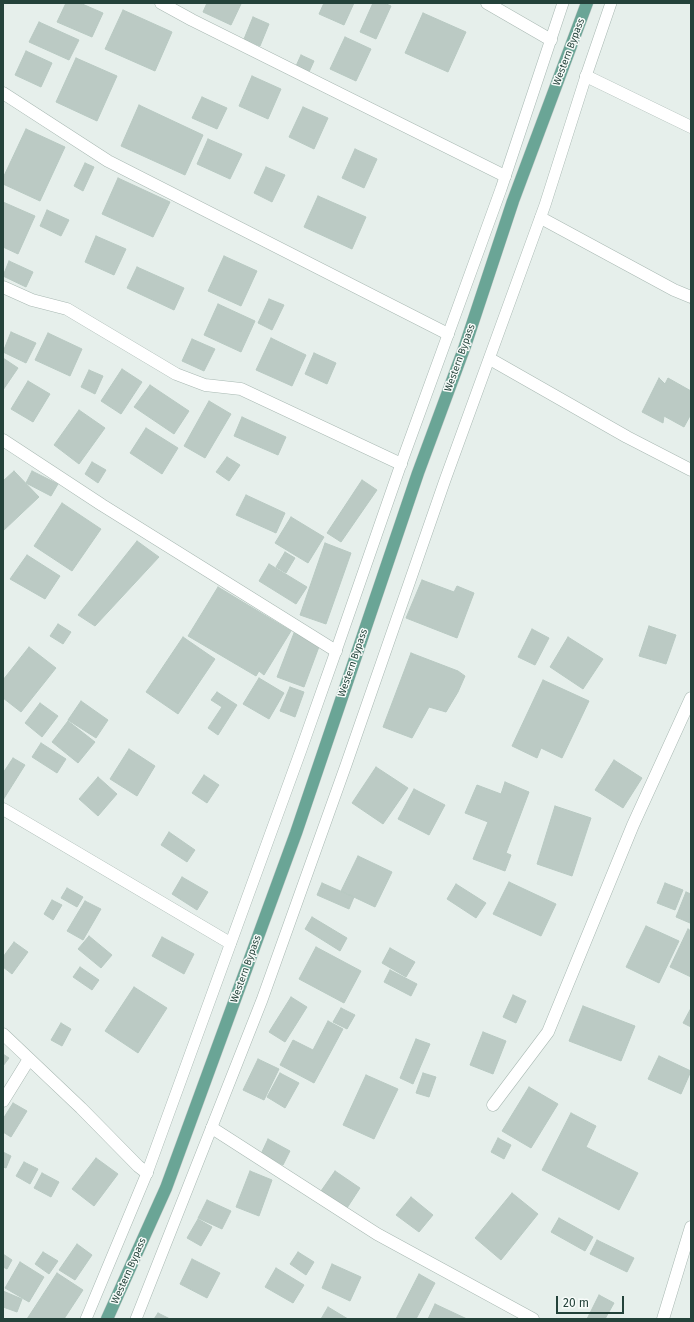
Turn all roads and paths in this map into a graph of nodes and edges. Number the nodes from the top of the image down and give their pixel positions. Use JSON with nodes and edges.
{"nodes":[{"id":1,"x":161,"y":3,"type":"edge"},
{"id":2,"x":487,"y":3,"type":"edge"},
{"id":3,"x":563,"y":3,"type":"edge"},
{"id":4,"x":587,"y":3,"type":"edge"},
{"id":5,"x":611,"y":3,"type":"edge"},
{"id":6,"x":551,"y":40,"type":"junction"},
{"id":7,"x":586,"y":76,"type":"junction"},
{"id":8,"x":3,"y":93,"type":"edge"},
{"id":9,"x":691,"y":127,"type":"edge"},
{"id":10,"x":505,"y":176,"type":"junction"},
{"id":11,"x":541,"y":218,"type":"junction"},
{"id":12,"x":3,"y":288,"type":"edge"},
{"id":13,"x":691,"y":297,"type":"edge"},
{"id":14,"x":448,"y":334,"type":"junction"},
{"id":15,"x":490,"y":360,"type":"junction"},
{"id":16,"x":3,"y":440,"type":"edge"},
{"id":17,"x":400,"y":464,"type":"junction"},
{"id":18,"x":691,"y":470,"type":"edge"},
{"id":19,"x":336,"y":651,"type":"junction"},
{"id":20,"x":691,"y":698,"type":"edge"},
{"id":21,"x":3,"y":810,"type":"edge"},
{"id":22,"x":230,"y":943,"type":"junction"},
{"id":23,"x":3,"y":1034,"type":"edge"},
{"id":24,"x":29,"y":1059,"type":"junction"},
{"id":25,"x":3,"y":1101,"type":"edge"},
{"id":26,"x":493,"y":1105,"type":"dead end"},
{"id":27,"x":212,"y":1128,"type":"junction"},
{"id":28,"x":147,"y":1173,"type":"junction"},
{"id":29,"x":691,"y":1227,"type":"edge"},
{"id":30,"x":86,"y":1319,"type":"edge"},
{"id":31,"x":107,"y":1319,"type":"edge"},
{"id":32,"x":136,"y":1319,"type":"edge"},
{"id":33,"x":533,"y":1319,"type":"edge"},
{"id":34,"x":663,"y":1319,"type":"edge"}],
"edges":[{"from":1,"to":10,"type":"street"},
{"from":2,"to":6,"type":"street"},
{"from":3,"to":6,"type":"lane"},
{"from":4,"to":31,"type":"main road","name":"Western Bypass"},
{"from":5,"to":7,"type":"lane"},
{"from":6,"to":10,"type":"lane"},
{"from":7,"to":9,"type":"street"},
{"from":7,"to":11,"type":"lane"},
{"from":8,"to":14,"type":"street"},
{"from":10,"to":14,"type":"lane"},
{"from":11,"to":13,"type":"street"},
{"from":11,"to":15,"type":"lane"},
{"from":12,"to":17,"type":"street"},
{"from":14,"to":17,"type":"lane"},
{"from":15,"to":18,"type":"street"},
{"from":15,"to":27,"type":"lane"},
{"from":16,"to":19,"type":"street"},
{"from":17,"to":19,"type":"lane"},
{"from":19,"to":22,"type":"lane"},
{"from":20,"to":26,"type":"street"},
{"from":21,"to":22,"type":"street"},
{"from":22,"to":28,"type":"lane"},
{"from":23,"to":24,"type":"street"},
{"from":24,"to":25,"type":"street"},
{"from":24,"to":28,"type":"street"},
{"from":27,"to":32,"type":"lane"},
{"from":27,"to":33,"type":"street"},
{"from":28,"to":30,"type":"lane"},
{"from":29,"to":34,"type":"street"}]}
